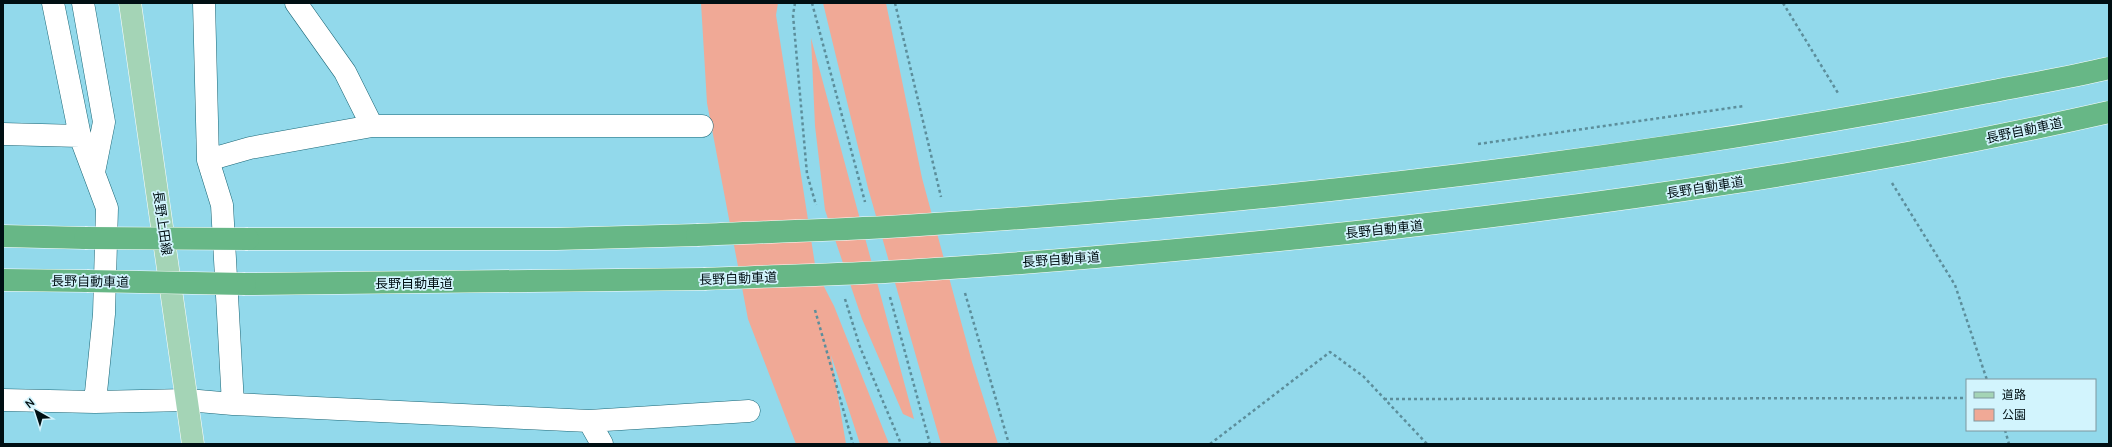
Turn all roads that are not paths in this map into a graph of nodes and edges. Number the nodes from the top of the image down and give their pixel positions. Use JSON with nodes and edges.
{"nodes":[{"id":1,"x":53,"y":3,"type":"edge"},
{"id":2,"x":83,"y":3,"type":"edge"},
{"id":3,"x":130,"y":3,"type":"edge"},
{"id":4,"x":204,"y":3,"type":"edge"},
{"id":5,"x":296,"y":3,"type":"edge"},
{"id":6,"x":2109,"y":68,"type":"edge"},
{"id":7,"x":2109,"y":112,"type":"edge"},
{"id":8,"x":372,"y":126,"type":"junction"},
{"id":9,"x":702,"y":126,"type":"dead end"},
{"id":10,"x":3,"y":134,"type":"edge"},
{"id":11,"x":80,"y":136,"type":"junction"},
{"id":12,"x":208,"y":160,"type":"junction"},
{"id":13,"x":94,"y":172,"type":"junction"},
{"id":14,"x":3,"y":236,"type":"edge"},
{"id":15,"x":3,"y":280,"type":"edge"},
{"id":16,"x":3,"y":400,"type":"edge"},
{"id":17,"x":187,"y":400,"type":"junction"},
{"id":18,"x":95,"y":402,"type":"junction"},
{"id":19,"x":233,"y":404,"type":"junction"},
{"id":20,"x":749,"y":411,"type":"dead end"},
{"id":21,"x":589,"y":421,"type":"junction"},
{"id":22,"x":193,"y":444,"type":"edge"},
{"id":23,"x":602,"y":444,"type":"edge"}],
"edges":[{"from":1,"to":11,"type":"street"},
{"from":2,"to":13,"type":"street"},
{"from":3,"to":17,"type":"main road","name":"長野上田線"},
{"from":4,"to":12,"type":"street"},
{"from":5,"to":8,"type":"street"},
{"from":6,"to":14,"type":"highway","bridge":true},
{"from":7,"to":15,"type":"highway","name":"長野自動車道","bridge":true},
{"from":8,"to":9,"type":"street"},
{"from":8,"to":12,"type":"street"},
{"from":10,"to":11,"type":"street"},
{"from":11,"to":13,"type":"street"},
{"from":12,"to":19,"type":"street"},
{"from":13,"to":18,"type":"street"},
{"from":16,"to":18,"type":"street"},
{"from":17,"to":18,"type":"street"},
{"from":17,"to":19,"type":"street"},
{"from":17,"to":22,"type":"main road","name":"長野上田線"},
{"from":19,"to":21,"type":"street"},
{"from":20,"to":21,"type":"street"},
{"from":21,"to":23,"type":"street"}]}
